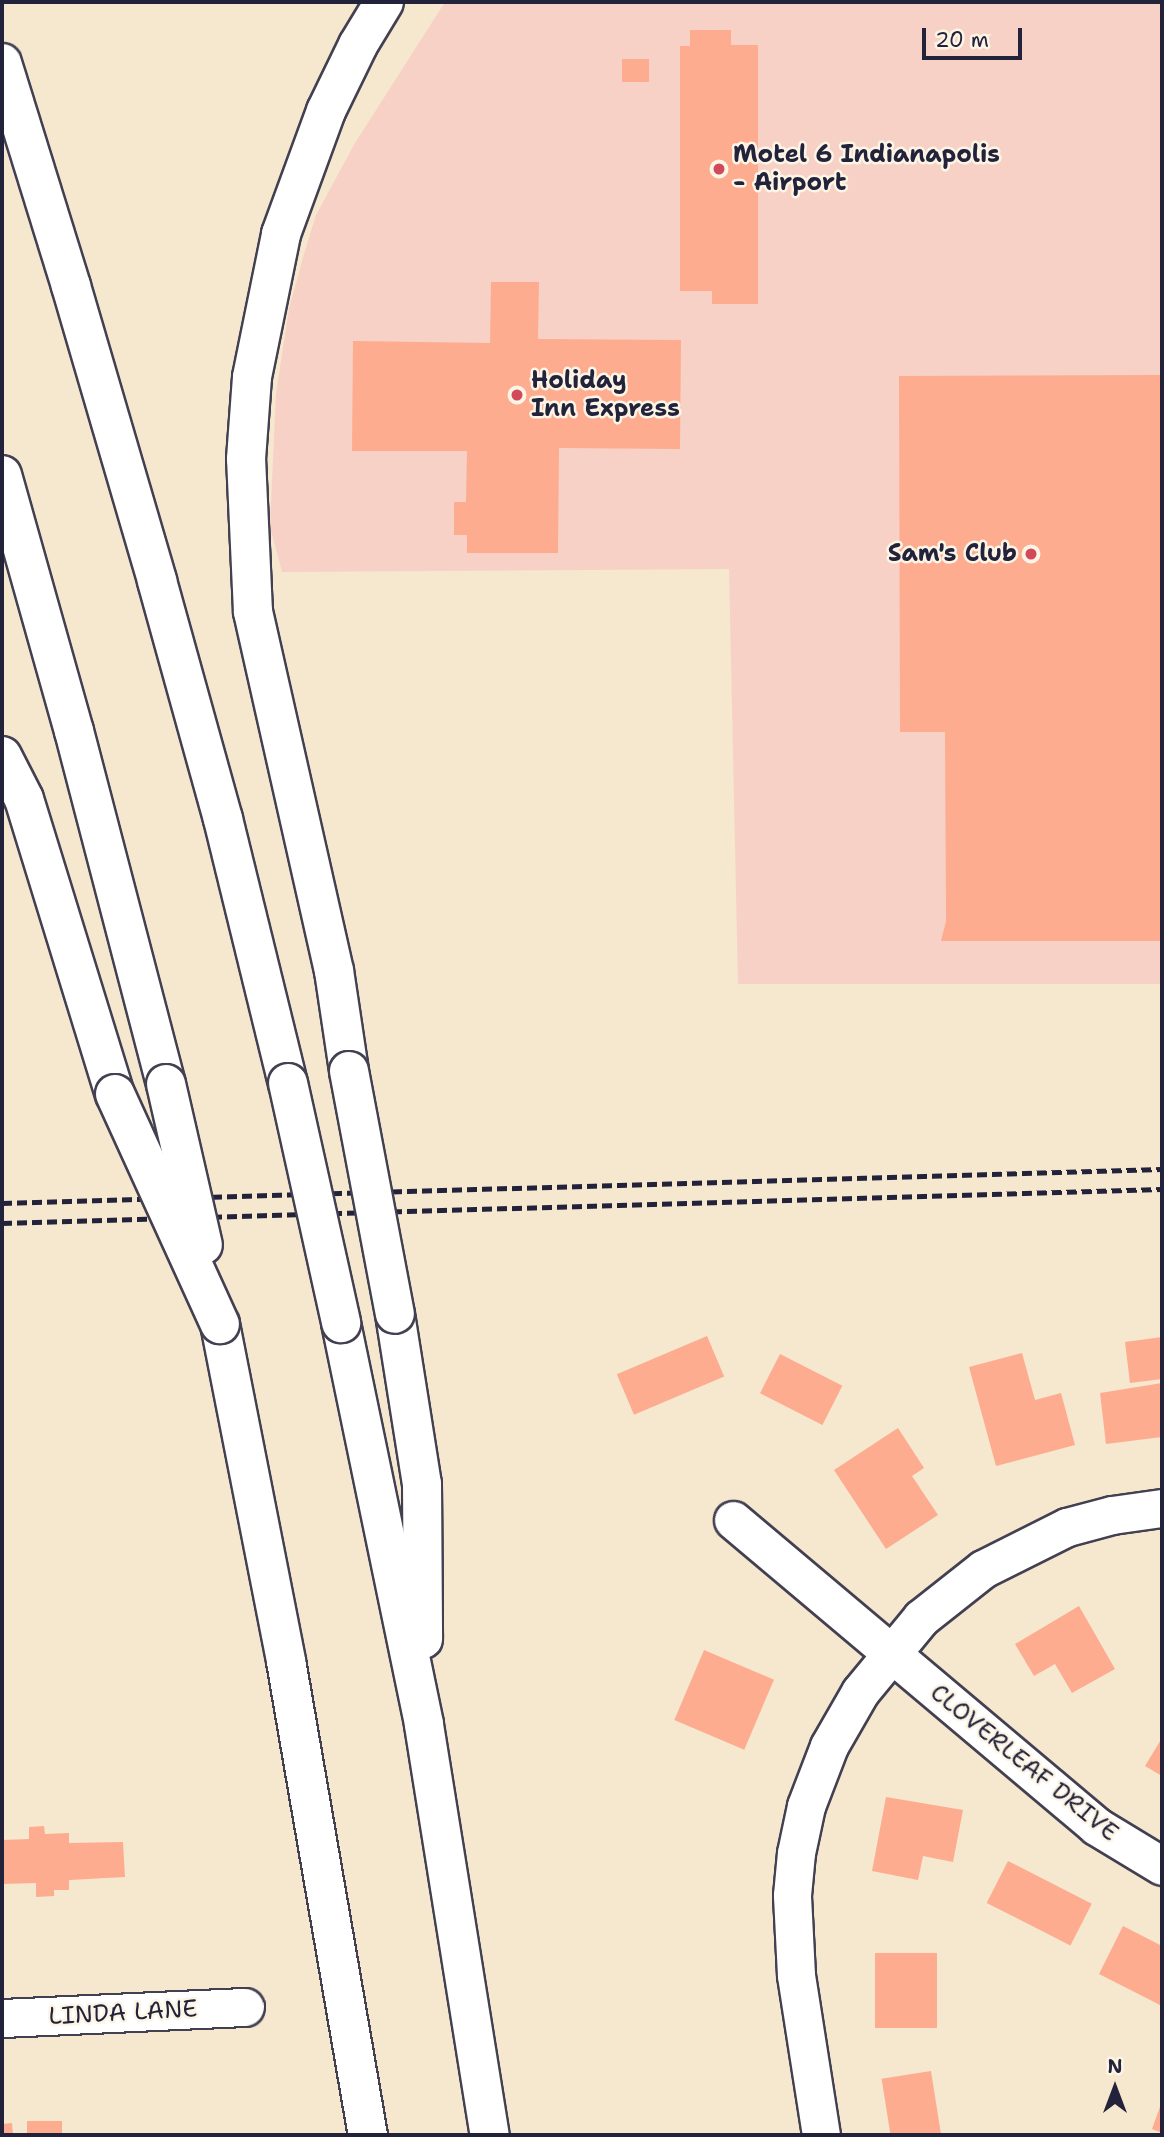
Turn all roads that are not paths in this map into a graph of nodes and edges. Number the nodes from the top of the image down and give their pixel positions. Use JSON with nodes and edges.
{"nodes":[{"id":1,"x":384,"y":2,"type":"edge"},
{"id":2,"x":2,"y":63,"type":"edge"},
{"id":3,"x":2,"y":475,"type":"edge"},
{"id":4,"x":2,"y":756,"type":"edge"},
{"id":5,"x":220,"y":1324,"type":"junction"},
{"id":6,"x":1162,"y":1508,"type":"edge"},
{"id":7,"x":733,"y":1520,"type":"dead end"},
{"id":8,"x":890,"y":1655,"type":"junction"},
{"id":9,"x":424,"y":1725,"type":"junction"},
{"id":10,"x":1162,"y":1866,"type":"edge"},
{"id":11,"x":245,"y":2007,"type":"dead end"},
{"id":12,"x":2,"y":2018,"type":"edge"},
{"id":13,"x":368,"y":2135,"type":"edge"},
{"id":14,"x":491,"y":2135,"type":"edge"},
{"id":15,"x":821,"y":2135,"type":"edge"}],
"edges":[{"from":1,"to":9,"type":"highway","bridge":true},
{"from":2,"to":9,"type":"highway","bridge":true},
{"from":3,"to":5,"type":"highway","bridge":true},
{"from":4,"to":5,"type":"highway","bridge":true},
{"from":5,"to":13,"type":"highway"},
{"from":6,"to":8,"type":"street"},
{"from":7,"to":8,"type":"street","name":"CLOVERLEAF DRIVE"},
{"from":8,"to":10,"type":"street","name":"CLOVERLEAF DRIVE"},
{"from":8,"to":15,"type":"street"},
{"from":9,"to":14,"type":"highway"},
{"from":11,"to":12,"type":"street","name":"LINDA LANE"}]}
